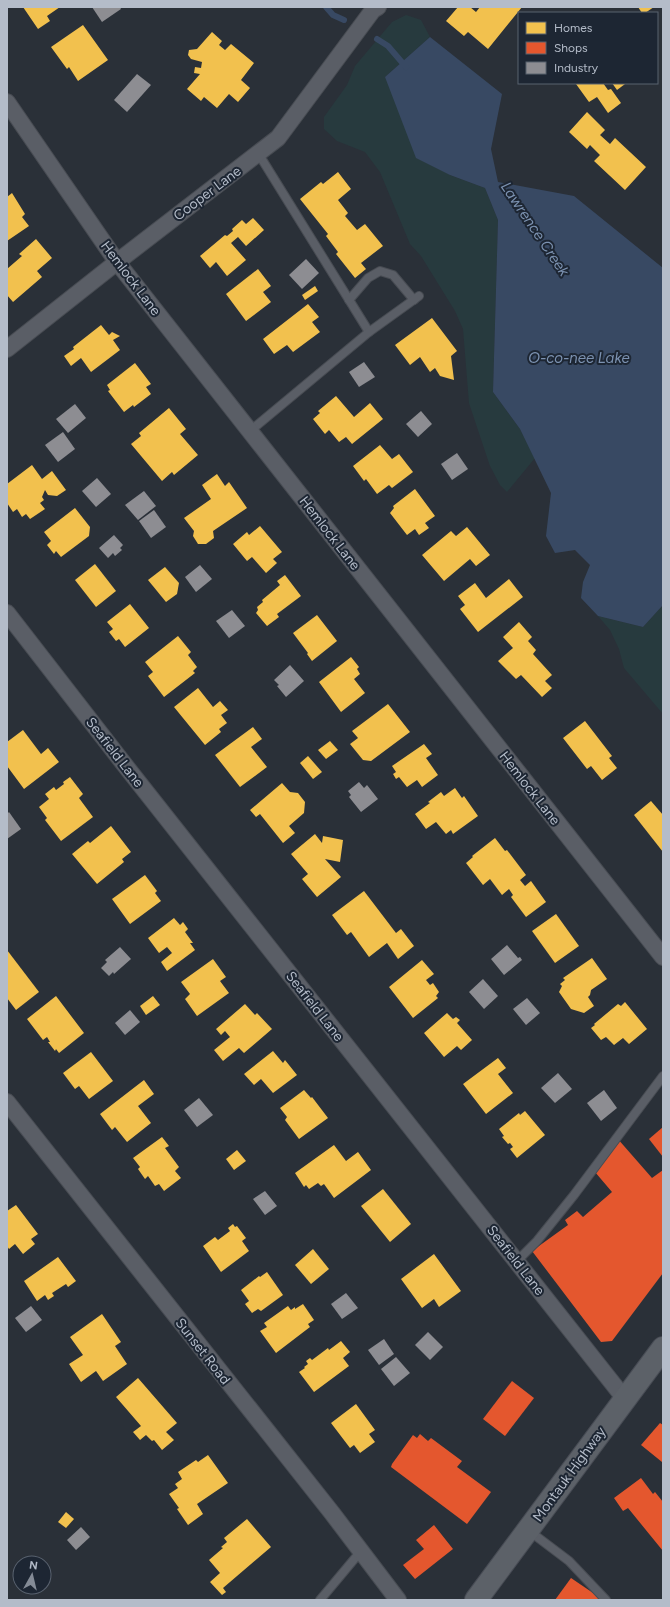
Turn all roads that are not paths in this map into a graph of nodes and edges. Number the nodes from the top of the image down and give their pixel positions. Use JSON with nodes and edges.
{"nodes":[{"id":1,"x":374,"y":8,"type":"edge"},
{"id":2,"x":7,"y":102,"type":"edge"},
{"id":3,"x":258,"y":154,"type":"junction"},
{"id":4,"x":117,"y":262,"type":"junction"},
{"id":5,"x":349,"y":300,"type":"junction"},
{"id":6,"x":369,"y":332,"type":"junction"},
{"id":7,"x":7,"y":350,"type":"edge"},
{"id":8,"x":250,"y":431,"type":"junction"},
{"id":9,"x":7,"y":613,"type":"edge"},
{"id":10,"x":663,"y":957,"type":"edge"},
{"id":11,"x":663,"y":1076,"type":"edge"},
{"id":12,"x":7,"y":1102,"type":"edge"},
{"id":13,"x":517,"y":1261,"type":"junction"},
{"id":14,"x":663,"y":1348,"type":"edge"},
{"id":15,"x":625,"y":1399,"type":"junction"},
{"id":16,"x":528,"y":1530,"type":"junction"},
{"id":17,"x":361,"y":1551,"type":"junction"},
{"id":18,"x":320,"y":1600,"type":"edge"},
{"id":19,"x":398,"y":1600,"type":"edge"},
{"id":20,"x":476,"y":1600,"type":"edge"},
{"id":21,"x":606,"y":1600,"type":"edge"}],
"edges":[{"from":1,"to":3,"type":"street","name":"Cooper Lane"},
{"from":2,"to":4,"type":"street","name":"Hemlock Lane"},
{"from":3,"to":4,"type":"street","name":"Cooper Lane"},
{"from":3,"to":5,"type":"lane"},
{"from":4,"to":7,"type":"street","name":"Cooper Lane"},
{"from":4,"to":8,"type":"street","name":"Hemlock Lane"},
{"from":5,"to":6,"type":"lane"},
{"from":5,"to":6,"type":"lane"},
{"from":6,"to":8,"type":"lane"},
{"from":8,"to":10,"type":"street","name":"Hemlock Lane"},
{"from":9,"to":13,"type":"street","name":"Seafield Lane"},
{"from":11,"to":13,"type":"lane"},
{"from":12,"to":17,"type":"street","name":"Sunset Road"},
{"from":13,"to":15,"type":"street","name":"Seafield Lane"},
{"from":14,"to":15,"type":"main road","name":"Montauk Highway"},
{"from":15,"to":16,"type":"main road","name":"Montauk Highway"},
{"from":16,"to":20,"type":"main road","name":"Montauk Highway"},
{"from":16,"to":21,"type":"lane"},
{"from":17,"to":18,"type":"lane"},
{"from":17,"to":19,"type":"street","name":"Sunset Road"}]}
